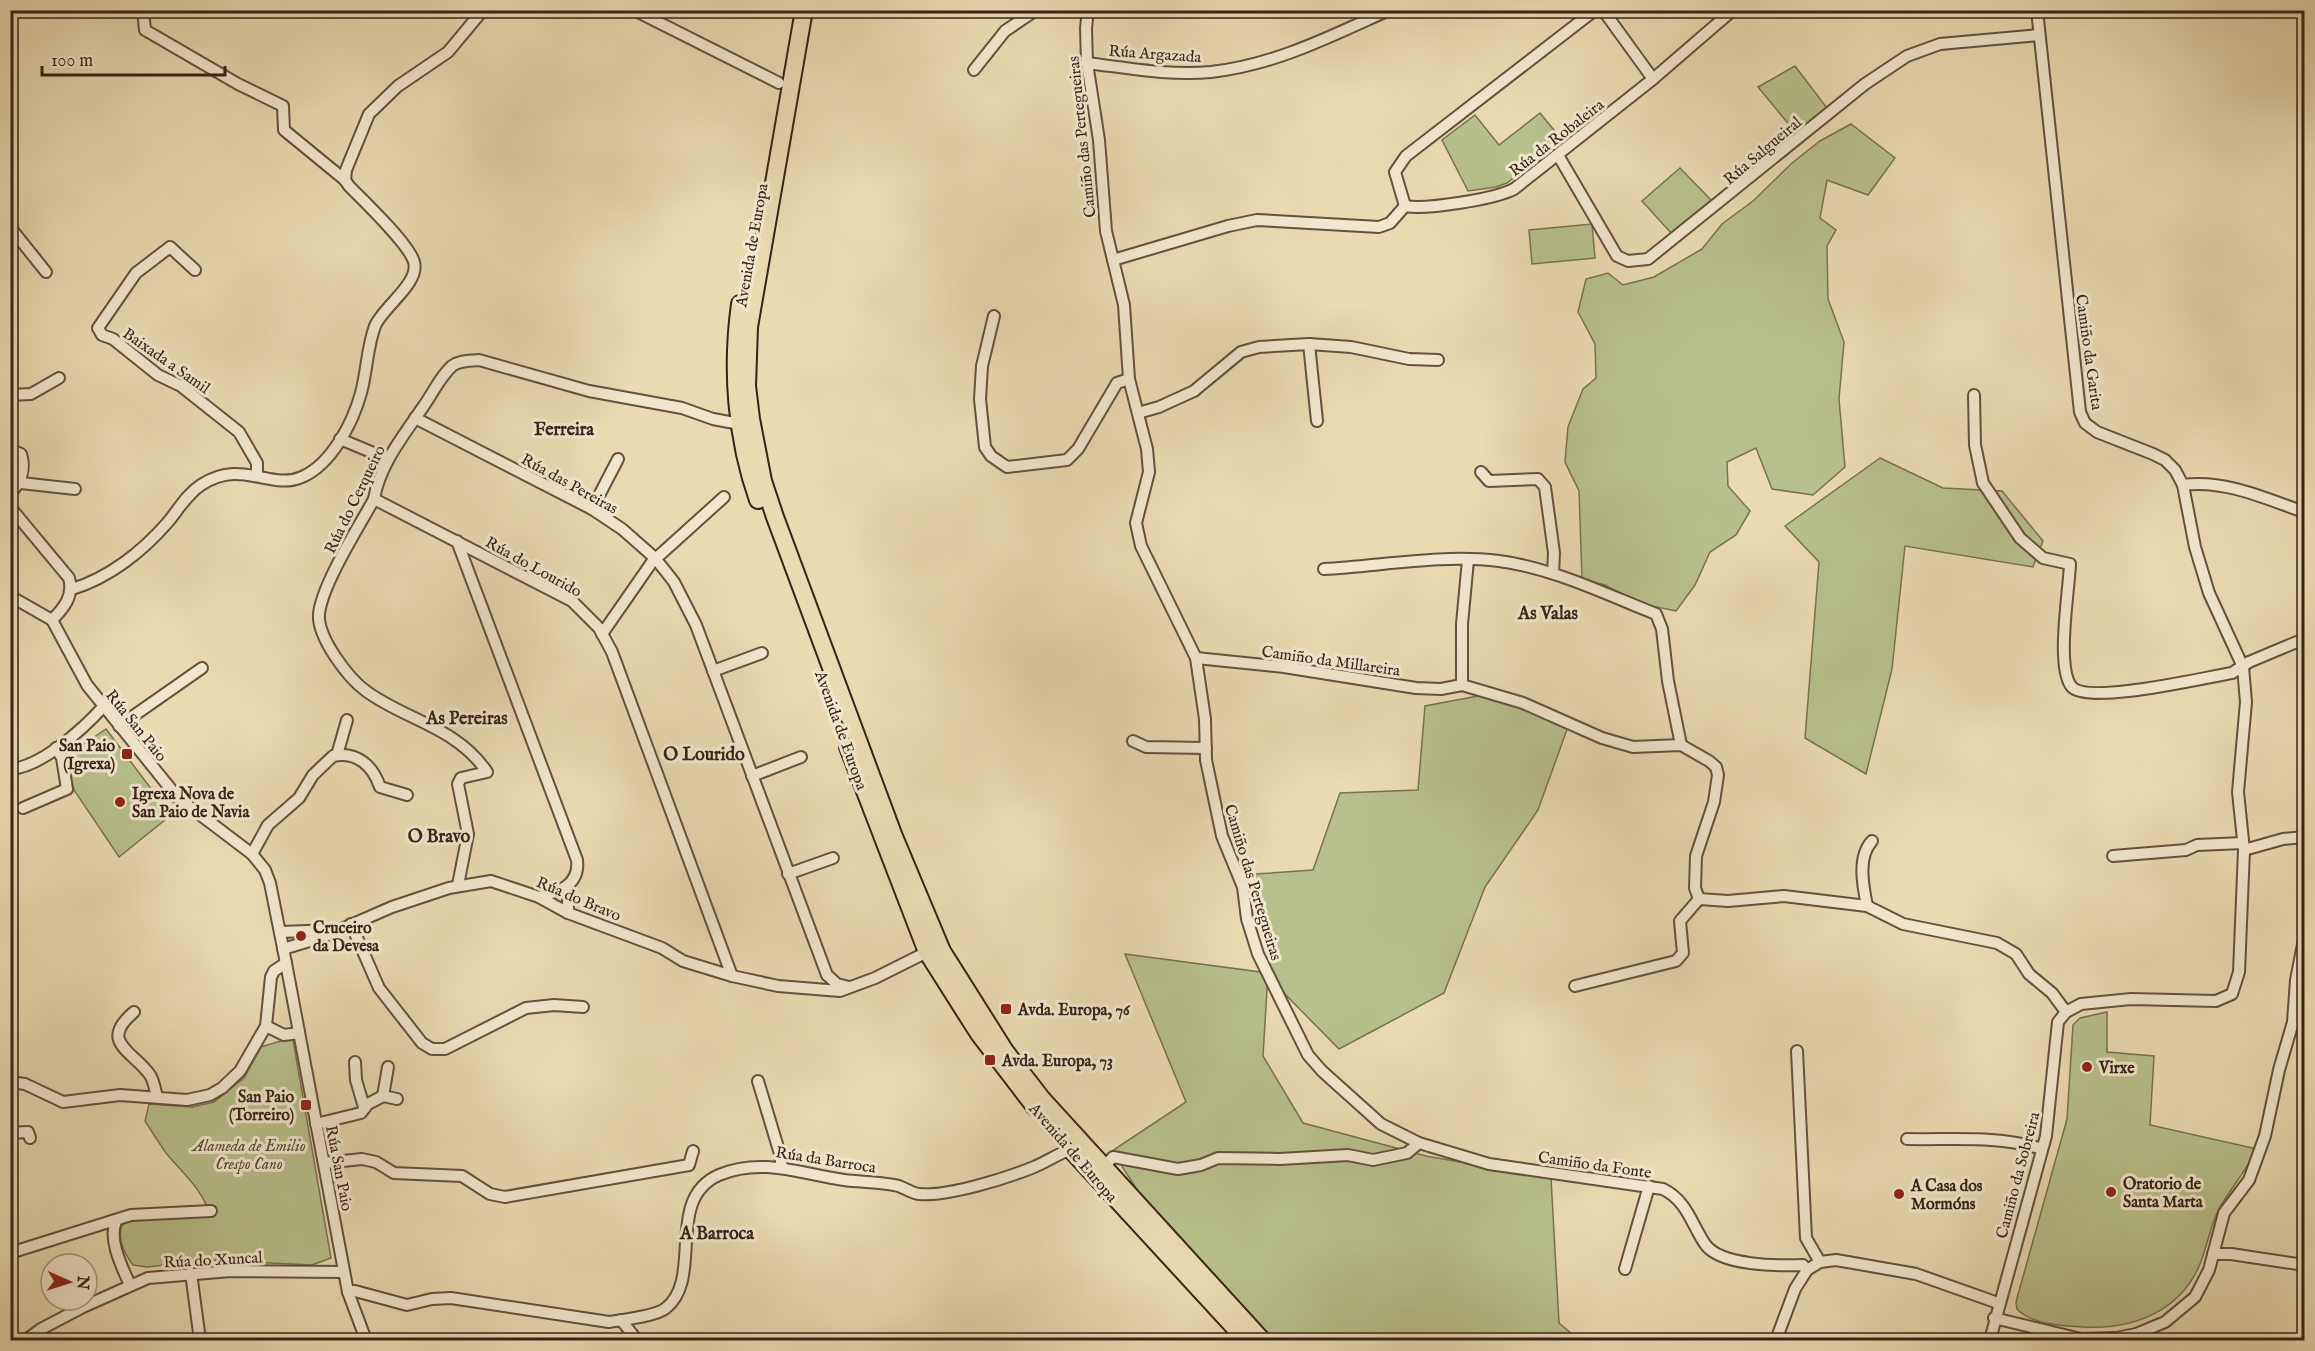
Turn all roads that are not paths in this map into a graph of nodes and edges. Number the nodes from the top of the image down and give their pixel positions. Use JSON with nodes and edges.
{"nodes":[{"id":1,"x":143,"y":10,"type":"edge"},
{"id":2,"x":483,"y":10,"type":"edge"},
{"id":3,"x":634,"y":10,"type":"edge"},
{"id":4,"x":793,"y":10,"type":"edge"},
{"id":5,"x":804,"y":10,"type":"edge"},
{"id":6,"x":1036,"y":10,"type":"edge"},
{"id":7,"x":1088,"y":10,"type":"edge"},
{"id":8,"x":1389,"y":10,"type":"edge"},
{"id":9,"x":1595,"y":10,"type":"edge"},
{"id":10,"x":1603,"y":10,"type":"edge"},
{"id":11,"x":1733,"y":10,"type":"edge"},
{"id":12,"x":2037,"y":10,"type":"edge"},
{"id":13,"x":652,"y":14,"type":"edge"},
{"id":14,"x":2039,"y":35,"type":"junction"},
{"id":15,"x":1087,"y":63,"type":"junction"},
{"id":16,"x":974,"y":70,"type":"dead end"},
{"id":17,"x":1653,"y":79,"type":"junction"},
{"id":18,"x":779,"y":83,"type":"junction"},
{"id":19,"x":1558,"y":156,"type":"junction"},
{"id":20,"x":345,"y":180,"type":"junction"},
{"id":21,"x":1405,"y":206,"type":"junction"},
{"id":22,"x":10,"y":227,"type":"edge"},
{"id":23,"x":1113,"y":260,"type":"junction"},
{"id":24,"x":195,"y":270,"type":"dead end"},
{"id":25,"x":46,"y":272,"type":"dead end"},
{"id":26,"x":994,"y":316,"type":"dead end"},
{"id":27,"x":1309,"y":344,"type":"junction"},
{"id":28,"x":1438,"y":360,"type":"dead end"},
{"id":29,"x":59,"y":378,"type":"dead end"},
{"id":30,"x":1129,"y":379,"type":"junction"},
{"id":31,"x":10,"y":395,"type":"edge"},
{"id":32,"x":1974,"y":395,"type":"dead end"},
{"id":33,"x":1138,"y":413,"type":"junction"},
{"id":34,"x":415,"y":418,"type":"junction"},
{"id":35,"x":1317,"y":421,"type":"dead end"},
{"id":36,"x":740,"y":424,"type":"junction"},
{"id":37,"x":340,"y":439,"type":"junction"},
{"id":38,"x":10,"y":449,"type":"edge"},
{"id":39,"x":388,"y":459,"type":"junction"},
{"id":40,"x":618,"y":459,"type":"dead end"},
{"id":41,"x":1481,"y":472,"type":"dead end"},
{"id":42,"x":257,"y":475,"type":"junction"},
{"id":43,"x":21,"y":483,"type":"junction"},
{"id":44,"x":2183,"y":485,"type":"junction"},
{"id":45,"x":75,"y":489,"type":"dead end"},
{"id":46,"x":10,"y":494,"type":"edge"},
{"id":47,"x":724,"y":496,"type":"dead end"},
{"id":48,"x":374,"y":499,"type":"junction"},
{"id":49,"x":10,"y":507,"type":"edge"},
{"id":50,"x":592,"y":509,"type":"junction"},
{"id":51,"x":2304,"y":512,"type":"edge"},
{"id":52,"x":457,"y":541,"type":"junction"},
{"id":53,"x":656,"y":558,"type":"junction"},
{"id":54,"x":1468,"y":560,"type":"junction"},
{"id":55,"x":1324,"y":569,"type":"dead end"},
{"id":56,"x":1553,"y":573,"type":"junction"},
{"id":57,"x":72,"y":590,"type":"junction"},
{"id":58,"x":10,"y":596,"type":"edge"},
{"id":59,"x":51,"y":620,"type":"junction"},
{"id":60,"x":602,"y":634,"type":"junction"},
{"id":61,"x":2304,"y":639,"type":"edge"},
{"id":62,"x":762,"y":653,"type":"dead end"},
{"id":63,"x":1196,"y":658,"type":"junction"},
{"id":64,"x":2243,"y":667,"type":"junction"},
{"id":65,"x":202,"y":668,"type":"dead end"},
{"id":66,"x":713,"y":671,"type":"junction"},
{"id":67,"x":1462,"y":685,"type":"junction"},
{"id":68,"x":103,"y":707,"type":"junction"},
{"id":69,"x":347,"y":720,"type":"dead end"},
{"id":70,"x":119,"y":726,"type":"junction"},
{"id":71,"x":1133,"y":741,"type":"dead end"},
{"id":72,"x":1681,"y":746,"type":"junction"},
{"id":73,"x":56,"y":748,"type":"junction"},
{"id":74,"x":1206,"y":748,"type":"junction"},
{"id":75,"x":337,"y":755,"type":"junction"},
{"id":76,"x":801,"y":757,"type":"dead end"},
{"id":77,"x":10,"y":769,"type":"edge"},
{"id":78,"x":752,"y":776,"type":"junction"},
{"id":79,"x":407,"y":795,"type":"dead end"},
{"id":80,"x":23,"y":808,"type":"dead end"},
{"id":81,"x":2304,"y":837,"type":"edge"},
{"id":82,"x":1872,"y":841,"type":"dead end"},
{"id":83,"x":2243,"y":846,"type":"junction"},
{"id":84,"x":252,"y":854,"type":"junction"},
{"id":85,"x":2113,"y":856,"type":"dead end"},
{"id":86,"x":833,"y":858,"type":"dead end"},
{"id":87,"x":788,"y":874,"type":"junction"},
{"id":88,"x":458,"y":885,"type":"junction"},
{"id":89,"x":568,"y":887,"type":"junction"},
{"id":90,"x":539,"y":897,"type":"junction"},
{"id":91,"x":1700,"y":899,"type":"junction"},
{"id":92,"x":1868,"y":906,"type":"junction"},
{"id":93,"x":568,"y":913,"type":"junction"},
{"id":94,"x":351,"y":924,"type":"junction"},
{"id":95,"x":334,"y":930,"type":"junction"},
{"id":96,"x":280,"y":932,"type":"junction"},
{"id":97,"x":2304,"y":939,"type":"edge"},
{"id":98,"x":283,"y":949,"type":"junction"},
{"id":99,"x":927,"y":952,"type":"junction"},
{"id":100,"x":286,"y":963,"type":"junction"},
{"id":101,"x":827,"y":975,"type":"junction"},
{"id":102,"x":732,"y":976,"type":"junction"},
{"id":103,"x":1575,"y":986,"type":"dead end"},
{"id":104,"x":849,"y":987,"type":"junction"},
{"id":105,"x":812,"y":988,"type":"junction"},
{"id":106,"x":583,"y":1007,"type":"dead end"},
{"id":107,"x":134,"y":1012,"type":"dead end"},
{"id":108,"x":2066,"y":1012,"type":"junction"},
{"id":109,"x":2304,"y":1017,"type":"edge"},
{"id":110,"x":2293,"y":1022,"type":"junction"},
{"id":111,"x":266,"y":1026,"type":"junction"},
{"id":112,"x":299,"y":1033,"type":"junction"},
{"id":113,"x":1797,"y":1051,"type":"dead end"},
{"id":114,"x":355,"y":1062,"type":"dead end"},
{"id":115,"x":388,"y":1067,"type":"dead end"},
{"id":116,"x":758,"y":1081,"type":"dead end"},
{"id":117,"x":10,"y":1082,"type":"edge"},
{"id":118,"x":383,"y":1096,"type":"junction"},
{"id":119,"x":157,"y":1098,"type":"junction"},
{"id":120,"x":398,"y":1099,"type":"dead end"},
{"id":121,"x":364,"y":1107,"type":"junction"},
{"id":122,"x":316,"y":1124,"type":"junction"},
{"id":123,"x":10,"y":1133,"type":"edge"},
{"id":124,"x":30,"y":1138,"type":"dead end"},
{"id":125,"x":1907,"y":1139,"type":"dead end"},
{"id":126,"x":1419,"y":1143,"type":"junction"},
{"id":127,"x":1071,"y":1149,"type":"junction"},
{"id":128,"x":2042,"y":1149,"type":"junction"},
{"id":129,"x":693,"y":1151,"type":"dead end"},
{"id":130,"x":324,"y":1163,"type":"junction"},
{"id":131,"x":782,"y":1168,"type":"junction"},
{"id":132,"x":1103,"y":1168,"type":"junction"},
{"id":133,"x":1649,"y":1186,"type":"junction"},
{"id":134,"x":211,"y":1211,"type":"dead end"},
{"id":135,"x":116,"y":1221,"type":"junction"},
{"id":136,"x":10,"y":1253,"type":"edge"},
{"id":137,"x":2213,"y":1254,"type":"junction"},
{"id":138,"x":1820,"y":1262,"type":"junction"},
{"id":139,"x":2304,"y":1265,"type":"edge"},
{"id":140,"x":1624,"y":1269,"type":"dead end"},
{"id":141,"x":1807,"y":1270,"type":"junction"},
{"id":142,"x":344,"y":1272,"type":"junction"},
{"id":143,"x":191,"y":1273,"type":"junction"},
{"id":144,"x":130,"y":1285,"type":"junction"},
{"id":145,"x":348,"y":1292,"type":"junction"},
{"id":146,"x":1998,"y":1303,"type":"junction"},
{"id":147,"x":1994,"y":1318,"type":"junction"},
{"id":148,"x":621,"y":1320,"type":"junction"},
{"id":149,"x":26,"y":1341,"type":"edge"},
{"id":150,"x":200,"y":1341,"type":"edge"},
{"id":151,"x":366,"y":1341,"type":"edge"},
{"id":152,"x":637,"y":1341,"type":"edge"},
{"id":153,"x":1246,"y":1341,"type":"edge"},
{"id":154,"x":1262,"y":1341,"type":"edge"},
{"id":155,"x":1776,"y":1341,"type":"edge"},
{"id":156,"x":1990,"y":1341,"type":"edge"}],
"edges":[{"from":1,"to":20,"type":"street"},
{"from":2,"to":20,"type":"street"},
{"from":3,"to":13,"type":"street"},
{"from":4,"to":18,"type":"main road","name":"Avenida de Europa"},
{"from":5,"to":132,"type":"main road","name":"Avenida de Europa"},
{"from":6,"to":16,"type":"street"},
{"from":7,"to":15,"type":"street","name":"Camiño das Pertegueiras"},
{"from":8,"to":15,"type":"street","name":"Rúa Argazada"},
{"from":9,"to":21,"type":"street"},
{"from":10,"to":17,"type":"street"},
{"from":11,"to":17,"type":"street","name":"Rúa da Robaleira"},
{"from":12,"to":14,"type":"street","name":"Camiño da Garita"},
{"from":13,"to":18,"type":"street"},
{"from":14,"to":19,"type":"street","name":"Rúa Salgueiral"},
{"from":14,"to":44,"type":"street","name":"Camiño da Garita"},
{"from":15,"to":23,"type":"street","name":"Camiño das Pertegueiras"},
{"from":17,"to":19,"type":"street","name":"Rúa da Robaleira"},
{"from":18,"to":36,"type":"main road","name":"Avenida de Europa"},
{"from":19,"to":21,"type":"street","name":"Rúa da Robaleira"},
{"from":20,"to":37,"type":"street"},
{"from":21,"to":23,"type":"street"},
{"from":22,"to":25,"type":"street"},
{"from":23,"to":30,"type":"street","name":"Camiño das Pertegueiras"},
{"from":24,"to":42,"type":"street","name":"Baixada a Samil"},
{"from":26,"to":30,"type":"street"},
{"from":27,"to":28,"type":"street"},
{"from":27,"to":33,"type":"street"},
{"from":27,"to":35,"type":"street"},
{"from":29,"to":31,"type":"street"},
{"from":30,"to":33,"type":"street","name":"Camiño das Pertegueiras"},
{"from":32,"to":64,"type":"street"},
{"from":33,"to":63,"type":"street","name":"Camiño das Pertegueiras"},
{"from":34,"to":36,"type":"street"},
{"from":34,"to":39,"type":"street","name":"Rúa do Cerqueiro"},
{"from":34,"to":50,"type":"street","name":"Rúa das Pereiras"},
{"from":36,"to":99,"type":"main road","name":"Avenida de Europa"},
{"from":37,"to":39,"type":"street"},
{"from":37,"to":42,"type":"street"},
{"from":38,"to":43,"type":"street"},
{"from":39,"to":48,"type":"street","name":"Rúa do Cerqueiro"},
{"from":40,"to":50,"type":"street"},
{"from":41,"to":56,"type":"street"},
{"from":42,"to":57,"type":"street"},
{"from":43,"to":45,"type":"street"},
{"from":43,"to":46,"type":"street"},
{"from":44,"to":51,"type":"street"},
{"from":44,"to":64,"type":"street","name":"Camiño da Garita"},
{"from":47,"to":53,"type":"street"},
{"from":48,"to":52,"type":"street","name":"Rúa do Lourido"},
{"from":48,"to":88,"type":"street","name":"Rúa do Cerqueiro"},
{"from":49,"to":57,"type":"street"},
{"from":50,"to":53,"type":"street","name":"Rúa das Pereiras"},
{"from":52,"to":60,"type":"street","name":"Rúa do Lourido"},
{"from":52,"to":89,"type":"street"},
{"from":53,"to":60,"type":"street"},
{"from":53,"to":66,"type":"street","name":"Rúa das Pereiras"},
{"from":54,"to":55,"type":"street"},
{"from":54,"to":56,"type":"street"},
{"from":54,"to":67,"type":"street"},
{"from":56,"to":72,"type":"street"},
{"from":57,"to":59,"type":"street"},
{"from":58,"to":59,"type":"street"},
{"from":59,"to":68,"type":"street","name":"Rúa San Paio"},
{"from":60,"to":102,"type":"street","name":"Rúa do Lourido"},
{"from":61,"to":64,"type":"street"},
{"from":62,"to":66,"type":"street"},
{"from":63,"to":67,"type":"street","name":"Camiño da Millareira"},
{"from":63,"to":74,"type":"street","name":"Camiño das Pertegueiras"},
{"from":64,"to":83,"type":"street","name":"Camiño da Garita"},
{"from":65,"to":70,"type":"street"},
{"from":66,"to":78,"type":"street","name":"Rúa das Pereiras"},
{"from":67,"to":72,"type":"street","name":"Camiño da Millareira"},
{"from":68,"to":70,"type":"street","name":"Rúa San Paio"},
{"from":68,"to":73,"type":"street"},
{"from":69,"to":75,"type":"street"},
{"from":70,"to":84,"type":"street","name":"Rúa San Paio"},
{"from":71,"to":74,"type":"street"},
{"from":72,"to":91,"type":"street","name":"Camiño da Millareira"},
{"from":73,"to":77,"type":"street"},
{"from":73,"to":80,"type":"street"},
{"from":74,"to":126,"type":"street","name":"Camiño das Pertegueiras"},
{"from":75,"to":79,"type":"street"},
{"from":75,"to":84,"type":"street"},
{"from":76,"to":78,"type":"street"},
{"from":78,"to":87,"type":"street","name":"Rúa das Pereiras"},
{"from":81,"to":83,"type":"street"},
{"from":82,"to":92,"type":"street"},
{"from":83,"to":85,"type":"street"},
{"from":83,"to":108,"type":"street"},
{"from":84,"to":96,"type":"street","name":"Rúa San Paio"},
{"from":86,"to":87,"type":"street"},
{"from":87,"to":101,"type":"street","name":"Rúa das Pereiras"},
{"from":88,"to":90,"type":"street","name":"Rúa do Bravo"},
{"from":88,"to":94,"type":"street","name":"Rúa do Bravo"},
{"from":89,"to":90,"type":"street"},
{"from":89,"to":93,"type":"street"},
{"from":90,"to":93,"type":"street","name":"Rúa do Bravo"},
{"from":91,"to":92,"type":"street"},
{"from":91,"to":103,"type":"street"},
{"from":92,"to":108,"type":"street"},
{"from":93,"to":102,"type":"street","name":"Rúa do Bravo"},
{"from":94,"to":95,"type":"street","name":"Rúa do Bravo"},
{"from":94,"to":106,"type":"street"},
{"from":95,"to":96,"type":"street","name":"Rúa do Bravo"},
{"from":95,"to":98,"type":"street","name":"Rúa do Bravo"},
{"from":96,"to":98,"type":"street","name":"Rúa San Paio"},
{"from":97,"to":110,"type":"street"},
{"from":98,"to":100,"type":"street","name":"Rúa San Paio"},
{"from":99,"to":104,"type":"street","name":"Rúa do Bravo"},
{"from":99,"to":127,"type":"main road","name":"Avenida de Europa"},
{"from":100,"to":111,"type":"street"},
{"from":100,"to":112,"type":"street","name":"Rúa San Paio"},
{"from":101,"to":104,"type":"street"},
{"from":101,"to":105,"type":"street"},
{"from":102,"to":105,"type":"street","name":"Rúa do Bravo"},
{"from":104,"to":105,"type":"street","name":"Rúa do Bravo"},
{"from":107,"to":119,"type":"street"},
{"from":108,"to":128,"type":"street","name":"Camiño da Sobreira"},
{"from":109,"to":110,"type":"street"},
{"from":110,"to":137,"type":"street"},
{"from":111,"to":112,"type":"street"},
{"from":111,"to":119,"type":"street"},
{"from":112,"to":122,"type":"street","name":"Rúa San Paio"},
{"from":113,"to":138,"type":"street"},
{"from":114,"to":121,"type":"street"},
{"from":115,"to":118,"type":"street"},
{"from":116,"to":131,"type":"street"},
{"from":117,"to":119,"type":"street"},
{"from":118,"to":120,"type":"street"},
{"from":118,"to":121,"type":"street"},
{"from":121,"to":122,"type":"street"},
{"from":122,"to":130,"type":"street","name":"Rúa San Paio"},
{"from":123,"to":124,"type":"street"},
{"from":125,"to":128,"type":"street"},
{"from":126,"to":132,"type":"street","name":"Avenida de Europa"},
{"from":126,"to":133,"type":"street","name":"Camiño da Fonte"},
{"from":127,"to":131,"type":"street","name":"Rúa da Barroca"},
{"from":127,"to":153,"type":"main road","name":"Avenida de Europa"},
{"from":128,"to":146,"type":"street","name":"Camiño da Sobreira"},
{"from":129,"to":130,"type":"street"},
{"from":130,"to":142,"type":"street","name":"Rúa San Paio"},
{"from":131,"to":148,"type":"street","name":"Rúa da Barroca"},
{"from":132,"to":154,"type":"main road","name":"Avenida de Europa"},
{"from":133,"to":140,"type":"street"},
{"from":133,"to":141,"type":"street","name":"Camiño da Fonte"},
{"from":134,"to":135,"type":"street"},
{"from":135,"to":136,"type":"street"},
{"from":135,"to":144,"type":"street"},
{"from":137,"to":139,"type":"street"},
{"from":137,"to":147,"type":"street"},
{"from":138,"to":141,"type":"street"},
{"from":138,"to":146,"type":"street"},
{"from":141,"to":155,"type":"street"},
{"from":142,"to":143,"type":"street","name":"Rúa do Xuncal"},
{"from":142,"to":145,"type":"street","name":"Rúa San Paio"},
{"from":143,"to":144,"type":"street","name":"Rúa do Xuncal"},
{"from":143,"to":150,"type":"street"},
{"from":144,"to":149,"type":"street","name":"Rúa do Xuncal"},
{"from":145,"to":148,"type":"street","name":"Rúa da Barroca"},
{"from":145,"to":151,"type":"street","name":"Rúa San Paio"},
{"from":146,"to":147,"type":"street","name":"Camiño da Sobreira"},
{"from":147,"to":156,"type":"street","name":"Camiño da Sobreira"},
{"from":148,"to":152,"type":"street"}]}
